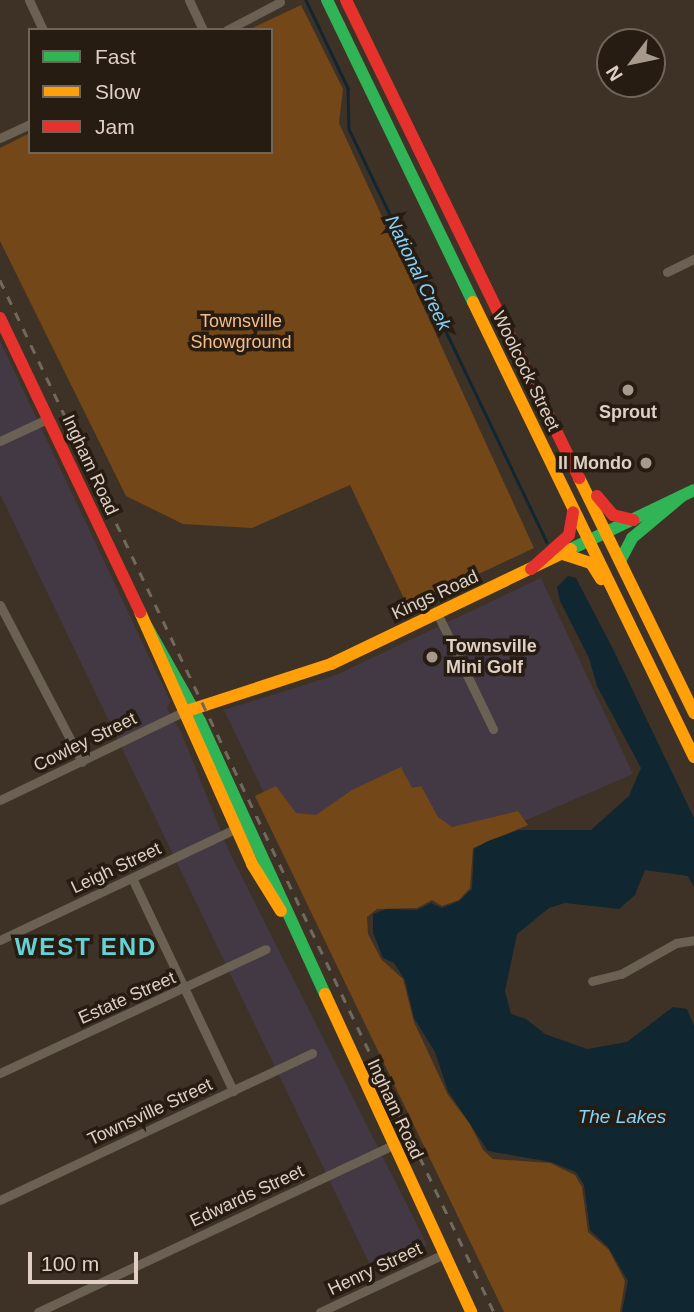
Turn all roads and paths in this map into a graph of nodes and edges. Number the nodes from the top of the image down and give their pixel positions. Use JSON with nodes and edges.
{"nodes":[{"id":1,"x":29,"y":0,"type":"edge"},
{"id":2,"x":189,"y":0,"type":"edge"},
{"id":3,"x":327,"y":0,"type":"edge"},
{"id":4,"x":346,"y":0,"type":"edge"},
{"id":5,"x":280,"y":2,"type":"edge"},
{"id":6,"x":42,"y":28,"type":"edge"},
{"id":7,"x":202,"y":28,"type":"edge"},
{"id":8,"x":231,"y":28,"type":"edge"},
{"id":9,"x":28,"y":125,"type":"edge"},
{"id":10,"x":0,"y":138,"type":"edge"},
{"id":11,"x":694,"y":260,"type":"edge"},
{"id":12,"x":667,"y":272,"type":"dead end"},
{"id":13,"x":0,"y":318,"type":"edge"},
{"id":14,"x":514,"y":341,"type":"junction"},
{"id":15,"x":48,"y":418,"type":"junction"},
{"id":16,"x":0,"y":441,"type":"edge"},
{"id":17,"x":694,"y":490,"type":"edge"},
{"id":18,"x":682,"y":496,"type":"junction"},
{"id":19,"x":572,"y":505,"type":"junction"},
{"id":20,"x":633,"y":520,"type":"junction"},
{"id":21,"x":607,"y":533,"type":"junction"},
{"id":22,"x":591,"y":541,"type":"junction"},
{"id":23,"x":563,"y":554,"type":"junction"},
{"id":24,"x":620,"y":561,"type":"junction"},
{"id":25,"x":531,"y":569,"type":"junction"},
{"id":26,"x":0,"y":605,"type":"edge"},
{"id":27,"x":437,"y":613,"type":"junction"},
{"id":28,"x":639,"y":639,"type":"junction"},
{"id":29,"x":188,"y":710,"type":"junction"},
{"id":30,"x":694,"y":713,"type":"edge"},
{"id":31,"x":493,"y":729,"type":"dead end"},
{"id":32,"x":694,"y":757,"type":"edge"},
{"id":33,"x":82,"y":762,"type":"junction"},
{"id":34,"x":0,"y":800,"type":"edge"},
{"id":35,"x":241,"y":826,"type":"junction"},
{"id":36,"x":132,"y":878,"type":"junction"},
{"id":37,"x":0,"y":940,"type":"edge"},
{"id":38,"x":693,"y":941,"type":"edge"},
{"id":39,"x":266,"y":949,"type":"dead end"},
{"id":40,"x":592,"y":981,"type":"dead end"},
{"id":41,"x":184,"y":988,"type":"junction"},
{"id":42,"x":312,"y":1053,"type":"dead end"},
{"id":43,"x":0,"y":1073,"type":"edge"},
{"id":44,"x":233,"y":1091,"type":"junction"},
{"id":45,"x":393,"y":1145,"type":"junction"},
{"id":46,"x":0,"y":1200,"type":"edge"},
{"id":47,"x":444,"y":1254,"type":"junction"},
{"id":48,"x":38,"y":1312,"type":"edge"},
{"id":49,"x":320,"y":1312,"type":"edge"},
{"id":50,"x":471,"y":1312,"type":"edge"}],
"edges":[{"from":1,"to":6,"type":"street"},
{"from":2,"to":7,"type":"street"},
{"from":3,"to":19,"type":"main road","name":"Woolcock Street"},
{"from":4,"to":14,"type":"main road","name":"Woolcock Street"},
{"from":5,"to":8,"type":"street"},
{"from":9,"to":10,"type":"street"},
{"from":11,"to":12,"type":"street"},
{"from":13,"to":15,"type":"main road","name":"Ingham Road"},
{"from":14,"to":20,"type":"main road"},
{"from":14,"to":21,"type":"main road","name":"Woolcock Street"},
{"from":15,"to":16,"type":"street"},
{"from":15,"to":29,"type":"main road","name":"Ingham Road"},
{"from":17,"to":18,"type":"main road","name":"Kings Road"},
{"from":18,"to":20,"type":"main road","name":"Kings Road"},
{"from":18,"to":24,"type":"main road"},
{"from":19,"to":22,"type":"main road","name":"Woolcock Street"},
{"from":19,"to":25,"type":"main road"},
{"from":20,"to":21,"type":"main road","name":"Kings Road"},
{"from":21,"to":22,"type":"main road","name":"Kings Road"},
{"from":21,"to":24,"type":"main road","name":"Woolcock Street"},
{"from":22,"to":23,"type":"main road","name":"Kings Road"},
{"from":22,"to":28,"type":"main road","name":"Woolcock Street"},
{"from":23,"to":25,"type":"main road","name":"Kings Road"},
{"from":23,"to":28,"type":"main road"},
{"from":24,"to":30,"type":"main road","name":"Woolcock Street"},
{"from":25,"to":27,"type":"main road","name":"Kings Road"},
{"from":26,"to":33,"type":"street"},
{"from":27,"to":29,"type":"main road","name":"Kings Road"},
{"from":27,"to":31,"type":"street"},
{"from":28,"to":32,"type":"main road","name":"Woolcock Street"},
{"from":29,"to":33,"type":"street","name":"Cowley Street"},
{"from":29,"to":35,"type":"main road","name":"Ingham Road"},
{"from":33,"to":34,"type":"street","name":"Cowley Street"},
{"from":35,"to":36,"type":"street","name":"Leigh Street"},
{"from":35,"to":45,"type":"main road","name":"Ingham Road"},
{"from":36,"to":37,"type":"street","name":"Leigh Street"},
{"from":36,"to":41,"type":"street"},
{"from":38,"to":40,"type":"street"},
{"from":39,"to":41,"type":"street","name":"Estate Street"},
{"from":41,"to":43,"type":"street","name":"Estate Street"},
{"from":41,"to":44,"type":"street"},
{"from":42,"to":44,"type":"street","name":"Townsville Street"},
{"from":44,"to":46,"type":"street","name":"Townsville Street"},
{"from":45,"to":47,"type":"main road","name":"Ingham Road"},
{"from":45,"to":48,"type":"street","name":"Edwards Street"},
{"from":47,"to":49,"type":"street","name":"Henry Street"},
{"from":47,"to":50,"type":"main road","name":"Ingham Road"}]}
